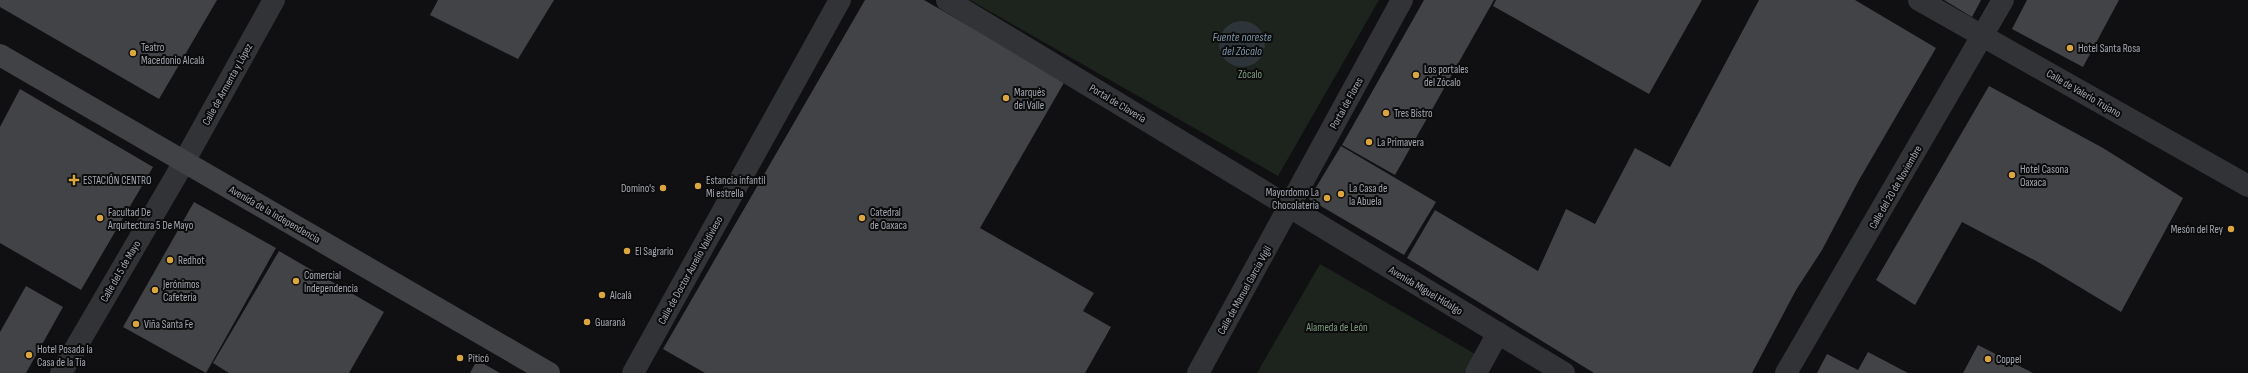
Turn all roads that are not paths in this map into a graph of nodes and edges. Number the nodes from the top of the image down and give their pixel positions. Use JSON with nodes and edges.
{"nodes":[{"id":1,"x":274,"y":0,"type":"edge"},
{"id":2,"x":840,"y":0,"type":"edge"},
{"id":3,"x":947,"y":0,"type":"edge"},
{"id":4,"x":1402,"y":0,"type":"edge"},
{"id":5,"x":1920,"y":0,"type":"edge"},
{"id":6,"x":2003,"y":0,"type":"edge"},
{"id":7,"x":1983,"y":36,"type":"junction"},
{"id":8,"x":0,"y":55,"type":"edge"},
{"id":9,"x":182,"y":165,"type":"junction"},
{"id":10,"x":2248,"y":186,"type":"edge"},
{"id":11,"x":1289,"y":206,"type":"junction"},
{"id":12,"x":1498,"y":333,"type":"junction"},
{"id":13,"x":61,"y":373,"type":"edge"},
{"id":14,"x":550,"y":373,"type":"edge"},
{"id":15,"x":633,"y":373,"type":"edge"},
{"id":16,"x":1198,"y":373,"type":"edge"},
{"id":17,"x":1476,"y":373,"type":"edge"},
{"id":18,"x":1564,"y":373,"type":"edge"},
{"id":19,"x":1786,"y":373,"type":"edge"}],
"edges":[{"from":1,"to":9,"type":"street","name":"Calle de Armenta y López"},
{"from":2,"to":15,"type":"street","name":"Calle de Doctor Aurelio Valdivieso"},
{"from":3,"to":11,"type":"street","name":"Portal de Clavería"},
{"from":4,"to":11,"type":"street","name":"Portal de Flores"},
{"from":5,"to":7,"type":"street","name":"Calle de Valerio Trujano"},
{"from":6,"to":7,"type":"street","name":"Calle del 20 de Noviembre"},
{"from":7,"to":10,"type":"street","name":"Calle de Valerio Trujano"},
{"from":7,"to":19,"type":"street","name":"Calle del 20 de Noviembre"},
{"from":8,"to":9,"type":"main road","name":"Avenida de la Independencia"},
{"from":9,"to":13,"type":"street","name":"Calle del 5 de Mayo"},
{"from":9,"to":14,"type":"main road","name":"Avenida de la Independencia"},
{"from":11,"to":12,"type":"street","name":"Avenida Miguel Hidalgo"},
{"from":11,"to":16,"type":"street","name":"Calle de Manuel García Vigil"},
{"from":12,"to":17,"type":"street"},
{"from":12,"to":18,"type":"street","name":"Avenida Miguel Hidalgo"}]}
